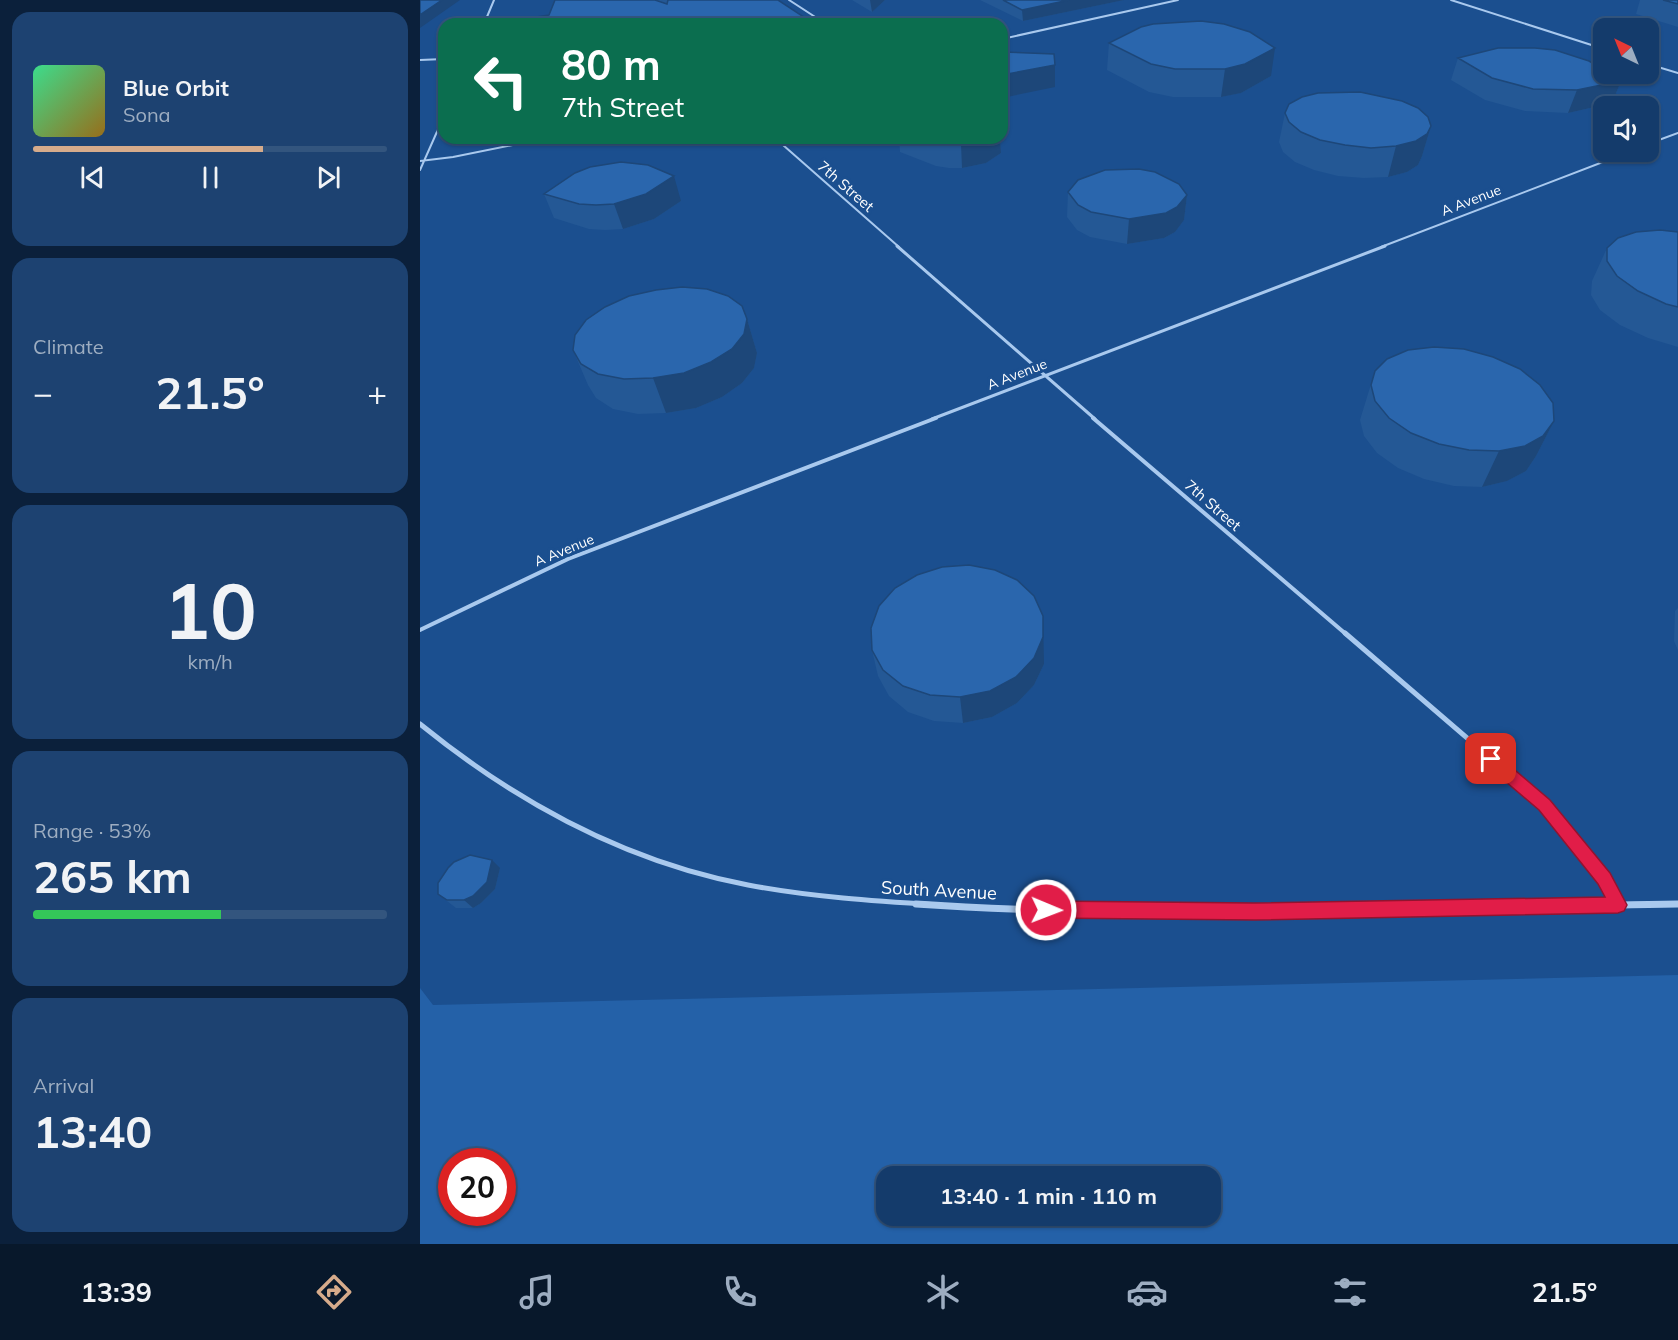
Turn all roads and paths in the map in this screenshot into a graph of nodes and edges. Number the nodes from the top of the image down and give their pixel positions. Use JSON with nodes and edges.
{"nodes":[{"id":1,"x":494,"y":0,"type":"edge"},
{"id":2,"x":789,"y":0,"type":"edge"},
{"id":3,"x":1178,"y":0,"type":"edge"},
{"id":4,"x":1451,"y":0,"type":"edge"},
{"id":5,"x":486,"y":18,"type":"edge"},
{"id":6,"x":817,"y":18,"type":"edge"},
{"id":7,"x":1008,"y":38,"type":"edge"},
{"id":8,"x":1593,"y":45,"type":"edge"},
{"id":9,"x":438,"y":59,"type":"edge"},
{"id":10,"x":420,"y":60,"type":"edge"},
{"id":11,"x":1659,"y":68,"type":"edge"},
{"id":12,"x":1678,"y":74,"type":"edge"},
{"id":13,"x":438,"y":128,"type":"edge"},
{"id":14,"x":1678,"y":133,"type":"edge"},
{"id":15,"x":1659,"y":140,"type":"edge"},
{"id":16,"x":514,"y":144,"type":"edge"},
{"id":17,"x":782,"y":144,"type":"edge"},
{"id":18,"x":422,"y":161,"type":"edge"},
{"id":19,"x":1603,"y":162,"type":"edge"},
{"id":20,"x":420,"y":170,"type":"edge"},
{"id":21,"x":1043,"y":375,"type":"junction"},
{"id":22,"x":420,"y":630,"type":"edge"},
{"id":23,"x":420,"y":724,"type":"edge"},
{"id":24,"x":1678,"y":904,"type":"edge"},
{"id":25,"x":1618,"y":905,"type":"junction"}],
"edges":[{"from":1,"to":5,"type":"lane"},
{"from":2,"to":6,"type":"lane"},
{"from":3,"to":7,"type":"lane"},
{"from":4,"to":8,"type":"lane"},
{"from":9,"to":10,"type":"lane"},
{"from":11,"to":12,"type":"lane"},
{"from":13,"to":18,"type":"lane"},
{"from":14,"to":15,"type":"lane"},
{"from":16,"to":18,"type":"lane"},
{"from":17,"to":21,"type":"lane","name":"7th Street"},
{"from":18,"to":20,"type":"lane"},
{"from":19,"to":21,"type":"lane","name":"A Avenue"},
{"from":21,"to":22,"type":"lane","name":"A Avenue"},
{"from":21,"to":25,"type":"lane","name":"7th Street"},
{"from":23,"to":25,"type":"lane","name":"South Avenue"},
{"from":24,"to":25,"type":"lane","name":"South Avenue"}]}
